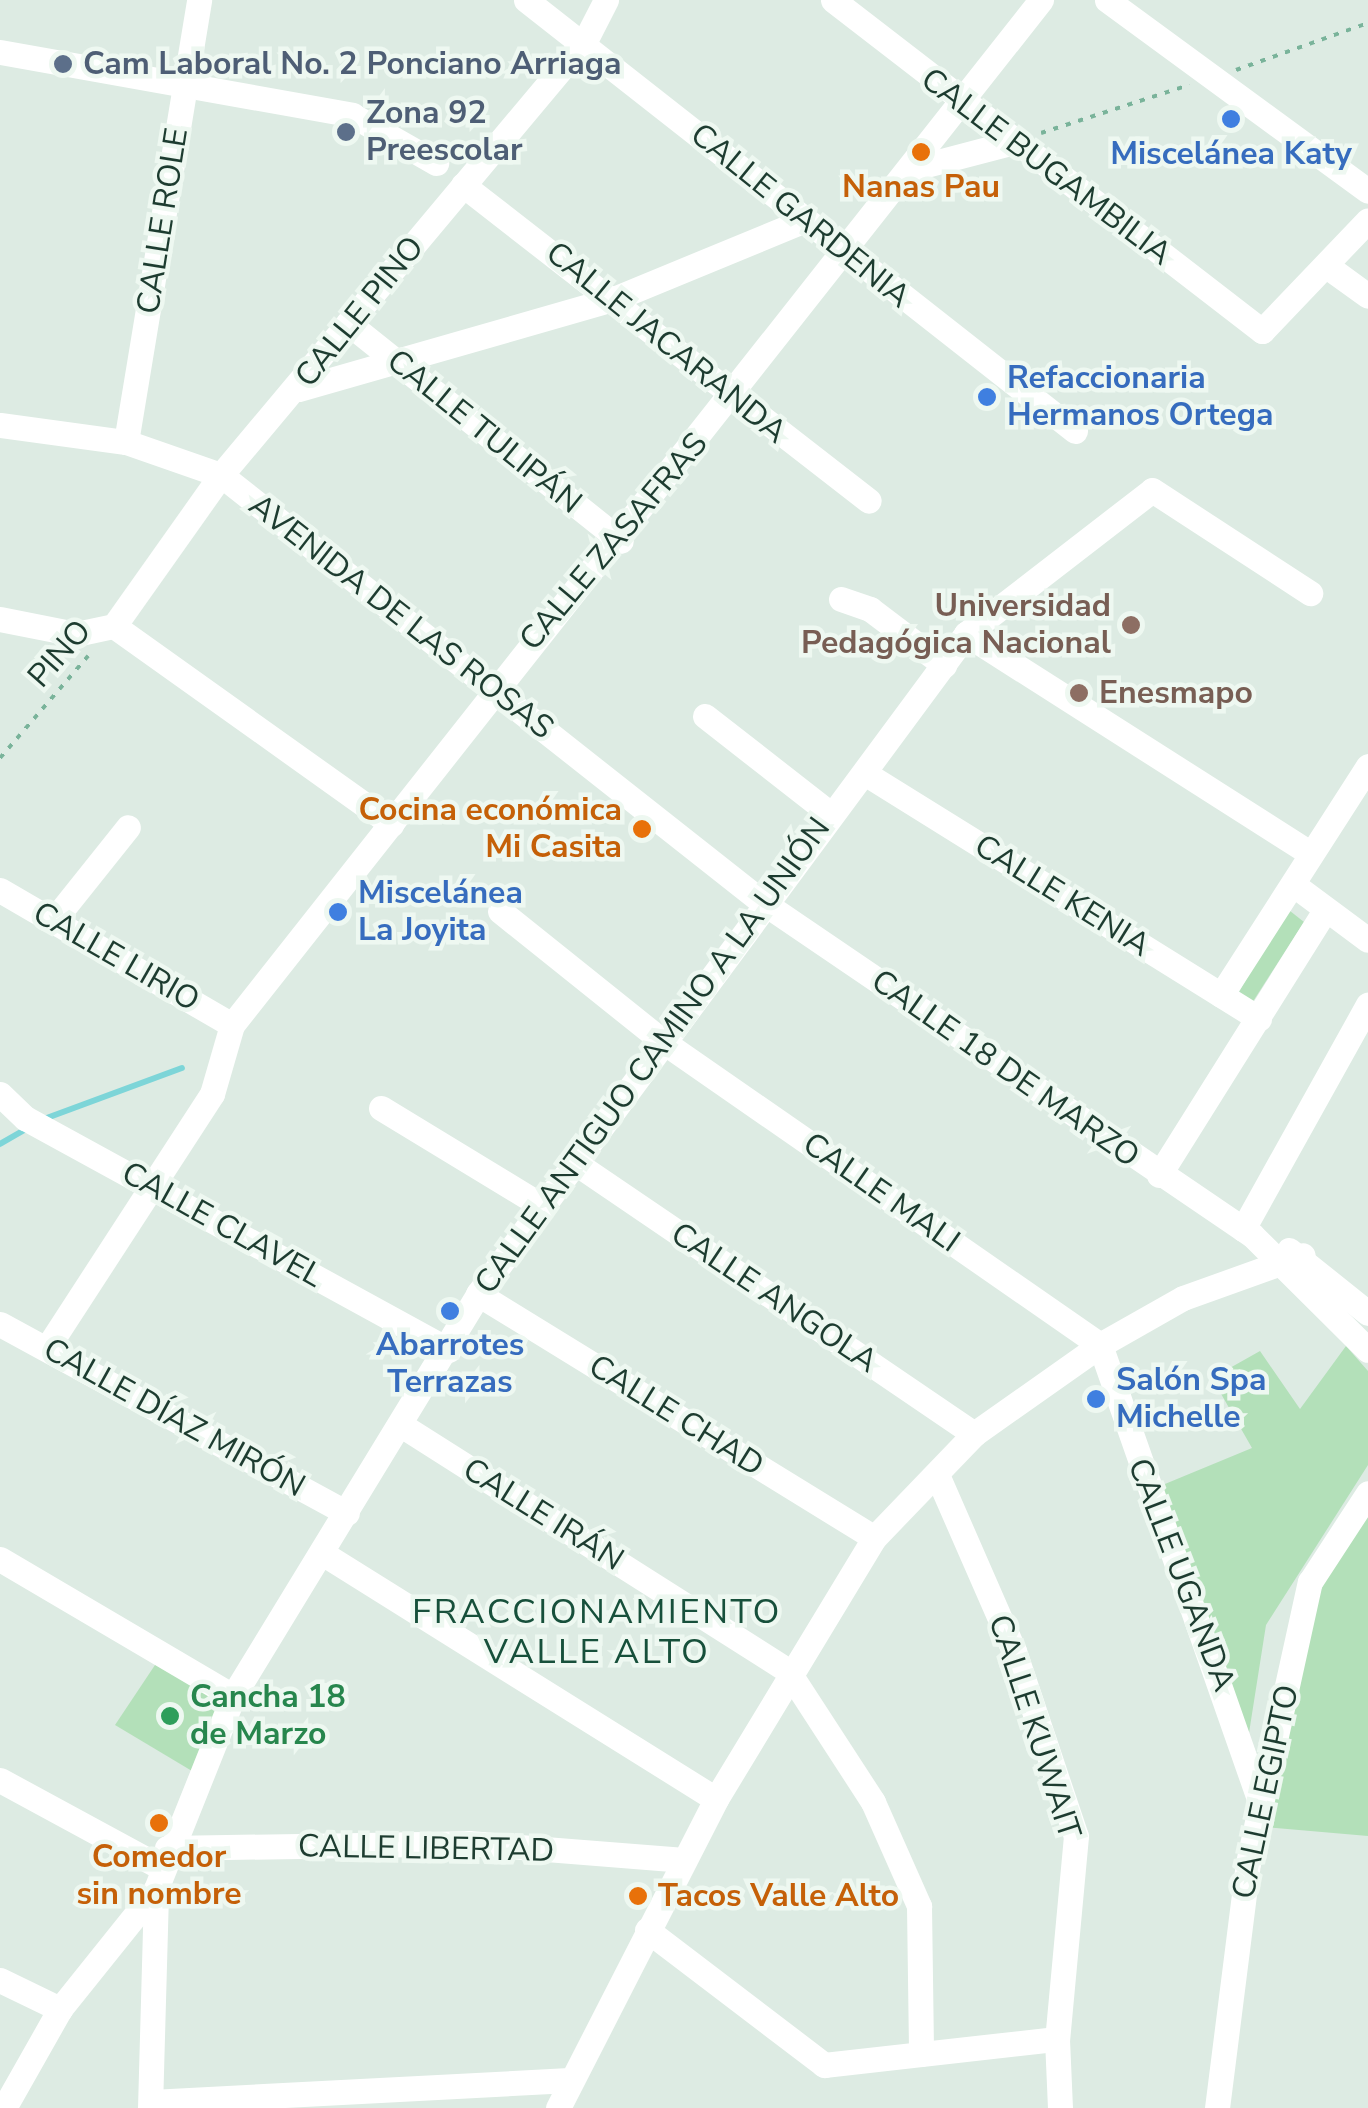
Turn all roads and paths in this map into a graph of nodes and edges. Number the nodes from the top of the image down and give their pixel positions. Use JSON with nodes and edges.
{"nodes":[{"id":1,"x":198,"y":0,"type":"edge"},
{"id":2,"x":526,"y":0,"type":"edge"},
{"id":3,"x":606,"y":0,"type":"edge"},
{"id":4,"x":833,"y":0,"type":"edge"},
{"id":5,"x":1042,"y":0,"type":"edge"},
{"id":6,"x":1106,"y":0,"type":"edge"},
{"id":7,"x":1368,"y":23,"type":"edge"},
{"id":8,"x":586,"y":39,"type":"junction"},
{"id":9,"x":0,"y":52,"type":"edge"},
{"id":10,"x":1213,"y":78,"type":"junction"},
{"id":11,"x":186,"y":82,"type":"junction"},
{"id":12,"x":962,"y":106,"type":"junction"},
{"id":13,"x":1010,"y":143,"type":"junction"},
{"id":14,"x":436,"y":162,"type":"dead end"},
{"id":15,"x":911,"y":170,"type":"junction"},
{"id":16,"x":463,"y":185,"type":"junction"},
{"id":17,"x":1368,"y":191,"type":"edge"},
{"id":18,"x":1368,"y":220,"type":"edge"},
{"id":19,"x":803,"y":222,"type":"junction"},
{"id":20,"x":844,"y":254,"type":"junction"},
{"id":21,"x":1328,"y":267,"type":"junction"},
{"id":22,"x":1368,"y":296,"type":"edge"},
{"id":23,"x":616,"y":298,"type":"junction"},
{"id":24,"x":348,"y":322,"type":"junction"},
{"id":25,"x":395,"y":361,"type":"junction"},
{"id":26,"x":299,"y":389,"type":"junction"},
{"id":27,"x":732,"y":399,"type":"junction"},
{"id":28,"x":0,"y":425,"type":"edge"},
{"id":29,"x":1075,"y":432,"type":"dead end"},
{"id":30,"x":126,"y":442,"type":"junction"},
{"id":31,"x":222,"y":475,"type":"junction"},
{"id":32,"x":869,"y":502,"type":"dead end"},
{"id":33,"x":621,"y":541,"type":"junction"},
{"id":34,"x":1310,"y":594,"type":"dead end"},
{"id":35,"x":840,"y":599,"type":"dead end"},
{"id":36,"x":0,"y":618,"type":"edge"},
{"id":37,"x":114,"y":626,"type":"junction"},
{"id":38,"x":966,"y":634,"type":"junction"},
{"id":39,"x":944,"y":665,"type":"junction"},
{"id":40,"x":490,"y":688,"type":"junction"},
{"id":41,"x":705,"y":716,"type":"dead end"},
{"id":42,"x":0,"y":758,"type":"edge"},
{"id":43,"x":1368,"y":766,"type":"edge"},
{"id":44,"x":866,"y":774,"type":"junction"},
{"id":45,"x":829,"y":813,"type":"junction"},
{"id":46,"x":392,"y":824,"type":"junction"},
{"id":47,"x":128,"y":827,"type":"dead end"},
{"id":48,"x":1311,"y":854,"type":"junction"},
{"id":49,"x":1294,"y":884,"type":"junction"},
{"id":50,"x":0,"y":890,"type":"edge"},
{"id":51,"x":760,"y":901,"type":"junction"},
{"id":52,"x":500,"y":911,"type":"dead end"},
{"id":53,"x":1324,"y":912,"type":"junction"},
{"id":54,"x":53,"y":920,"type":"junction"},
{"id":55,"x":1368,"y":940,"type":"edge"},
{"id":56,"x":1221,"y":996,"type":"junction"},
{"id":57,"x":1368,"y":1004,"type":"edge"},
{"id":58,"x":1259,"y":1019,"type":"junction"},
{"id":59,"x":232,"y":1025,"type":"junction"},
{"id":60,"x":662,"y":1041,"type":"junction"},
{"id":61,"x":0,"y":1094,"type":"edge"},
{"id":62,"x":381,"y":1108,"type":"dead end"},
{"id":63,"x":574,"y":1162,"type":"junction"},
{"id":64,"x":1159,"y":1175,"type":"junction"},
{"id":65,"x":152,"y":1187,"type":"junction"},
{"id":66,"x":538,"y":1204,"type":"junction"},
{"id":67,"x":1247,"y":1232,"type":"junction"},
{"id":68,"x":1295,"y":1262,"type":"junction"},
{"id":69,"x":478,"y":1294,"type":"junction"},
{"id":70,"x":1368,"y":1313,"type":"edge"},
{"id":71,"x":0,"y":1324,"type":"edge"},
{"id":72,"x":1100,"y":1345,"type":"junction"},
{"id":73,"x":47,"y":1348,"type":"junction"},
{"id":74,"x":449,"y":1350,"type":"junction"},
{"id":75,"x":1368,"y":1350,"type":"edge"},
{"id":76,"x":402,"y":1425,"type":"junction"},
{"id":77,"x":974,"y":1434,"type":"junction"},
{"id":78,"x":938,"y":1477,"type":"junction"},
{"id":79,"x":1368,"y":1493,"type":"edge"},
{"id":80,"x":347,"y":1513,"type":"junction"},
{"id":81,"x":874,"y":1538,"type":"junction"},
{"id":82,"x":322,"y":1553,"type":"junction"},
{"id":83,"x":0,"y":1559,"type":"edge"},
{"id":84,"x":788,"y":1671,"type":"junction"},
{"id":85,"x":233,"y":1696,"type":"junction"},
{"id":86,"x":0,"y":1780,"type":"edge"},
{"id":87,"x":716,"y":1799,"type":"junction"},
{"id":88,"x":1261,"y":1804,"type":"junction"},
{"id":89,"x":684,"y":1860,"type":"junction"},
{"id":90,"x":162,"y":1868,"type":"junction"},
{"id":91,"x":647,"y":1930,"type":"junction"},
{"id":92,"x":0,"y":1980,"type":"edge"},
{"id":93,"x":60,"y":2009,"type":"junction"},
{"id":94,"x":1057,"y":2039,"type":"junction"},
{"id":95,"x":921,"y":2054,"type":"junction"},
{"id":96,"x":570,"y":2080,"type":"junction"},
{"id":97,"x":151,"y":2105,"type":"edge"},
{"id":98,"x":4,"y":2108,"type":"edge"},
{"id":99,"x":558,"y":2108,"type":"edge"},
{"id":100,"x":1060,"y":2108,"type":"edge"},
{"id":101,"x":1217,"y":2108,"type":"edge"}],
"edges":[{"from":1,"to":11,"type":"street","name":"CALLE ROLE"},
{"from":2,"to":8,"type":"street","name":"CALLE GARDENIA"},
{"from":3,"to":8,"type":"street","name":"CALLE PINO"},
{"from":4,"to":12,"type":"street","name":"CALLE BUGAMBILIA"},
{"from":5,"to":12,"type":"street","name":"CALLE ZASAFRAS"},
{"from":6,"to":10,"type":"street"},
{"from":7,"to":10,"type":"path"},
{"from":8,"to":16,"type":"street","name":"CALLE PINO"},
{"from":8,"to":19,"type":"street","name":"CALLE GARDENIA"},
{"from":9,"to":11,"type":"street"},
{"from":10,"to":13,"type":"path"},
{"from":10,"to":17,"type":"street"},
{"from":11,"to":14,"type":"street"},
{"from":11,"to":30,"type":"street","name":"CALLE ROLE"},
{"from":12,"to":13,"type":"street","name":"CALLE BUGAMBILIA"},
{"from":12,"to":15,"type":"street","name":"CALLE ZASAFRAS"},
{"from":13,"to":15,"type":"street"},
{"from":13,"to":21,"type":"street","name":"CALLE BUGAMBILIA"},
{"from":15,"to":20,"type":"street","name":"CALLE ZASAFRAS"},
{"from":16,"to":23,"type":"street","name":"CALLE JACARANDA"},
{"from":16,"to":24,"type":"street","name":"CALLE PINO"},
{"from":18,"to":21,"type":"street"},
{"from":19,"to":20,"type":"street","name":"CALLE GARDENIA"},
{"from":19,"to":23,"type":"street"},
{"from":20,"to":27,"type":"street","name":"CALLE ZASAFRAS"},
{"from":20,"to":29,"type":"street","name":"CALLE GARDENIA"},
{"from":21,"to":22,"type":"street"},
{"from":23,"to":25,"type":"street"},
{"from":23,"to":27,"type":"street","name":"CALLE JACARANDA"},
{"from":24,"to":25,"type":"street","name":"CALLE TULIPÁN"},
{"from":24,"to":26,"type":"street","name":"CALLE PINO"},
{"from":25,"to":26,"type":"street"},
{"from":25,"to":33,"type":"street","name":"CALLE TULIPÁN"},
{"from":26,"to":31,"type":"street","name":"CALLE PINO"},
{"from":27,"to":32,"type":"street","name":"CALLE JACARANDA"},
{"from":27,"to":33,"type":"street","name":"CALLE ZASAFRAS"},
{"from":28,"to":30,"type":"street","name":"AVENIDA DE LAS ROSAS"},
{"from":30,"to":31,"type":"street","name":"AVENIDA DE LAS ROSAS"},
{"from":31,"to":37,"type":"street","name":"CALLE PINO"},
{"from":31,"to":40,"type":"street","name":"AVENIDA DE LAS ROSAS"},
{"from":33,"to":40,"type":"street","name":"CALLE ZASAFRAS"},
{"from":34,"to":38,"type":"street","name":"CALLE ANTIGUO CAMINO A LA UNIÓN"},
{"from":35,"to":39,"type":"street"},
{"from":36,"to":37,"type":"street"},
{"from":37,"to":42,"type":"path","name":"PINO"},
{"from":37,"to":46,"type":"street"},
{"from":38,"to":39,"type":"street","name":"CALLE ANTIGUO CAMINO A LA UNIÓN"},
{"from":38,"to":48,"type":"street"},
{"from":39,"to":44,"type":"street","name":"CALLE ANTIGUO CAMINO A LA UNIÓN"},
{"from":40,"to":46,"type":"street","name":"CALLE ZASAFRAS"},
{"from":40,"to":51,"type":"street","name":"AVENIDA DE LAS ROSAS"},
{"from":41,"to":45,"type":"street"},
{"from":43,"to":48,"type":"street"},
{"from":44,"to":45,"type":"street","name":"CALLE ANTIGUO CAMINO A LA UNIÓN"},
{"from":44,"to":56,"type":"street","name":"CALLE KENIA"},
{"from":45,"to":51,"type":"street","name":"CALLE ANTIGUO CAMINO A LA UNIÓN"},
{"from":46,"to":59,"type":"street","name":"CALLE ZASAFRAS"},
{"from":47,"to":54,"type":"street"},
{"from":48,"to":49,"type":"street"},
{"from":49,"to":53,"type":"street"},
{"from":49,"to":56,"type":"street"},
{"from":50,"to":54,"type":"street","name":"CALLE LIRIO"},
{"from":51,"to":60,"type":"street","name":"CALLE ANTIGUO CAMINO A LA UNIÓN"},
{"from":51,"to":64,"type":"street","name":"CALLE 18 DE MARZO"},
{"from":52,"to":60,"type":"street"},
{"from":53,"to":55,"type":"street"},
{"from":53,"to":58,"type":"street"},
{"from":54,"to":59,"type":"street","name":"CALLE LIRIO"},
{"from":56,"to":58,"type":"street","name":"CALLE KENIA"},
{"from":57,"to":67,"type":"street"},
{"from":58,"to":64,"type":"street"},
{"from":59,"to":65,"type":"street","name":"CALLE ZASAFRAS"},
{"from":60,"to":63,"type":"street","name":"CALLE ANTIGUO CAMINO A LA UNIÓN"},
{"from":60,"to":72,"type":"street","name":"CALLE MALI"},
{"from":61,"to":65,"type":"street","name":"CALLE CLAVEL"},
{"from":62,"to":66,"type":"street"},
{"from":63,"to":66,"type":"street","name":"CALLE ANTIGUO CAMINO A LA UNIÓN"},
{"from":63,"to":77,"type":"street","name":"CALLE ANGOLA"},
{"from":64,"to":67,"type":"street","name":"CALLE 18 DE MARZO"},
{"from":65,"to":73,"type":"street","name":"CALLE ZASAFRAS"},
{"from":65,"to":74,"type":"street","name":"CALLE CLAVEL"},
{"from":66,"to":69,"type":"street","name":"CALLE ANTIGUO CAMINO A LA UNIÓN"},
{"from":67,"to":68,"type":"street","name":"CALLE 18 DE MARZO"},
{"from":68,"to":70,"type":"street","name":"CALLE 18 DE MARZO"},
{"from":68,"to":72,"type":"street"},
{"from":68,"to":75,"type":"street","name":"CALLE 18 DE MARZO"},
{"from":69,"to":74,"type":"street","name":"CALLE ANTIGUO CAMINO A LA UNIÓN"},
{"from":69,"to":81,"type":"street","name":"CALLE CHAD"},
{"from":71,"to":73,"type":"street","name":"CALLE DÍAZ MIRÓN"},
{"from":72,"to":77,"type":"street"},
{"from":72,"to":88,"type":"street","name":"CALLE UGANDA"},
{"from":73,"to":80,"type":"street","name":"CALLE DÍAZ MIRÓN"},
{"from":74,"to":76,"type":"street","name":"CALLE ANTIGUO CAMINO A LA UNIÓN"},
{"from":76,"to":80,"type":"street","name":"CALLE ANTIGUO CAMINO A LA UNIÓN"},
{"from":76,"to":84,"type":"street","name":"CALLE IRÁN"},
{"from":77,"to":78,"type":"street"},
{"from":78,"to":81,"type":"street"},
{"from":78,"to":94,"type":"street","name":"CALLE KUWAIT"},
{"from":79,"to":88,"type":"street","name":"CALLE EGIPTO"},
{"from":80,"to":82,"type":"street","name":"CALLE ANTIGUO CAMINO A LA UNIÓN"},
{"from":81,"to":84,"type":"street"},
{"from":82,"to":85,"type":"street","name":"CALLE ANTIGUO CAMINO A LA UNIÓN"},
{"from":82,"to":87,"type":"street"},
{"from":83,"to":85,"type":"street"},
{"from":84,"to":87,"type":"street"},
{"from":84,"to":95,"type":"street","name":"CALLE IRÁN"},
{"from":85,"to":90,"type":"street","name":"CALLE ANTIGUO CAMINO A LA UNIÓN"},
{"from":86,"to":90,"type":"street"},
{"from":87,"to":89,"type":"street"},
{"from":88,"to":101,"type":"street","name":"CALLE EGIPTO"},
{"from":89,"to":90,"type":"street","name":"CALLE LIBERTAD"},
{"from":89,"to":91,"type":"street"},
{"from":90,"to":93,"type":"street","name":"CALLE ANTIGUO CAMINO A LA UNIÓN"},
{"from":90,"to":97,"type":"street"},
{"from":91,"to":95,"type":"street"},
{"from":91,"to":96,"type":"street"},
{"from":92,"to":93,"type":"street"},
{"from":93,"to":98,"type":"street","name":"CALLE ANTIGUO CAMINO A LA UNIÓN"},
{"from":94,"to":95,"type":"street"},
{"from":94,"to":100,"type":"street","name":"CALLE KUWAIT"},
{"from":96,"to":97,"type":"street"},
{"from":96,"to":99,"type":"street"}]}
